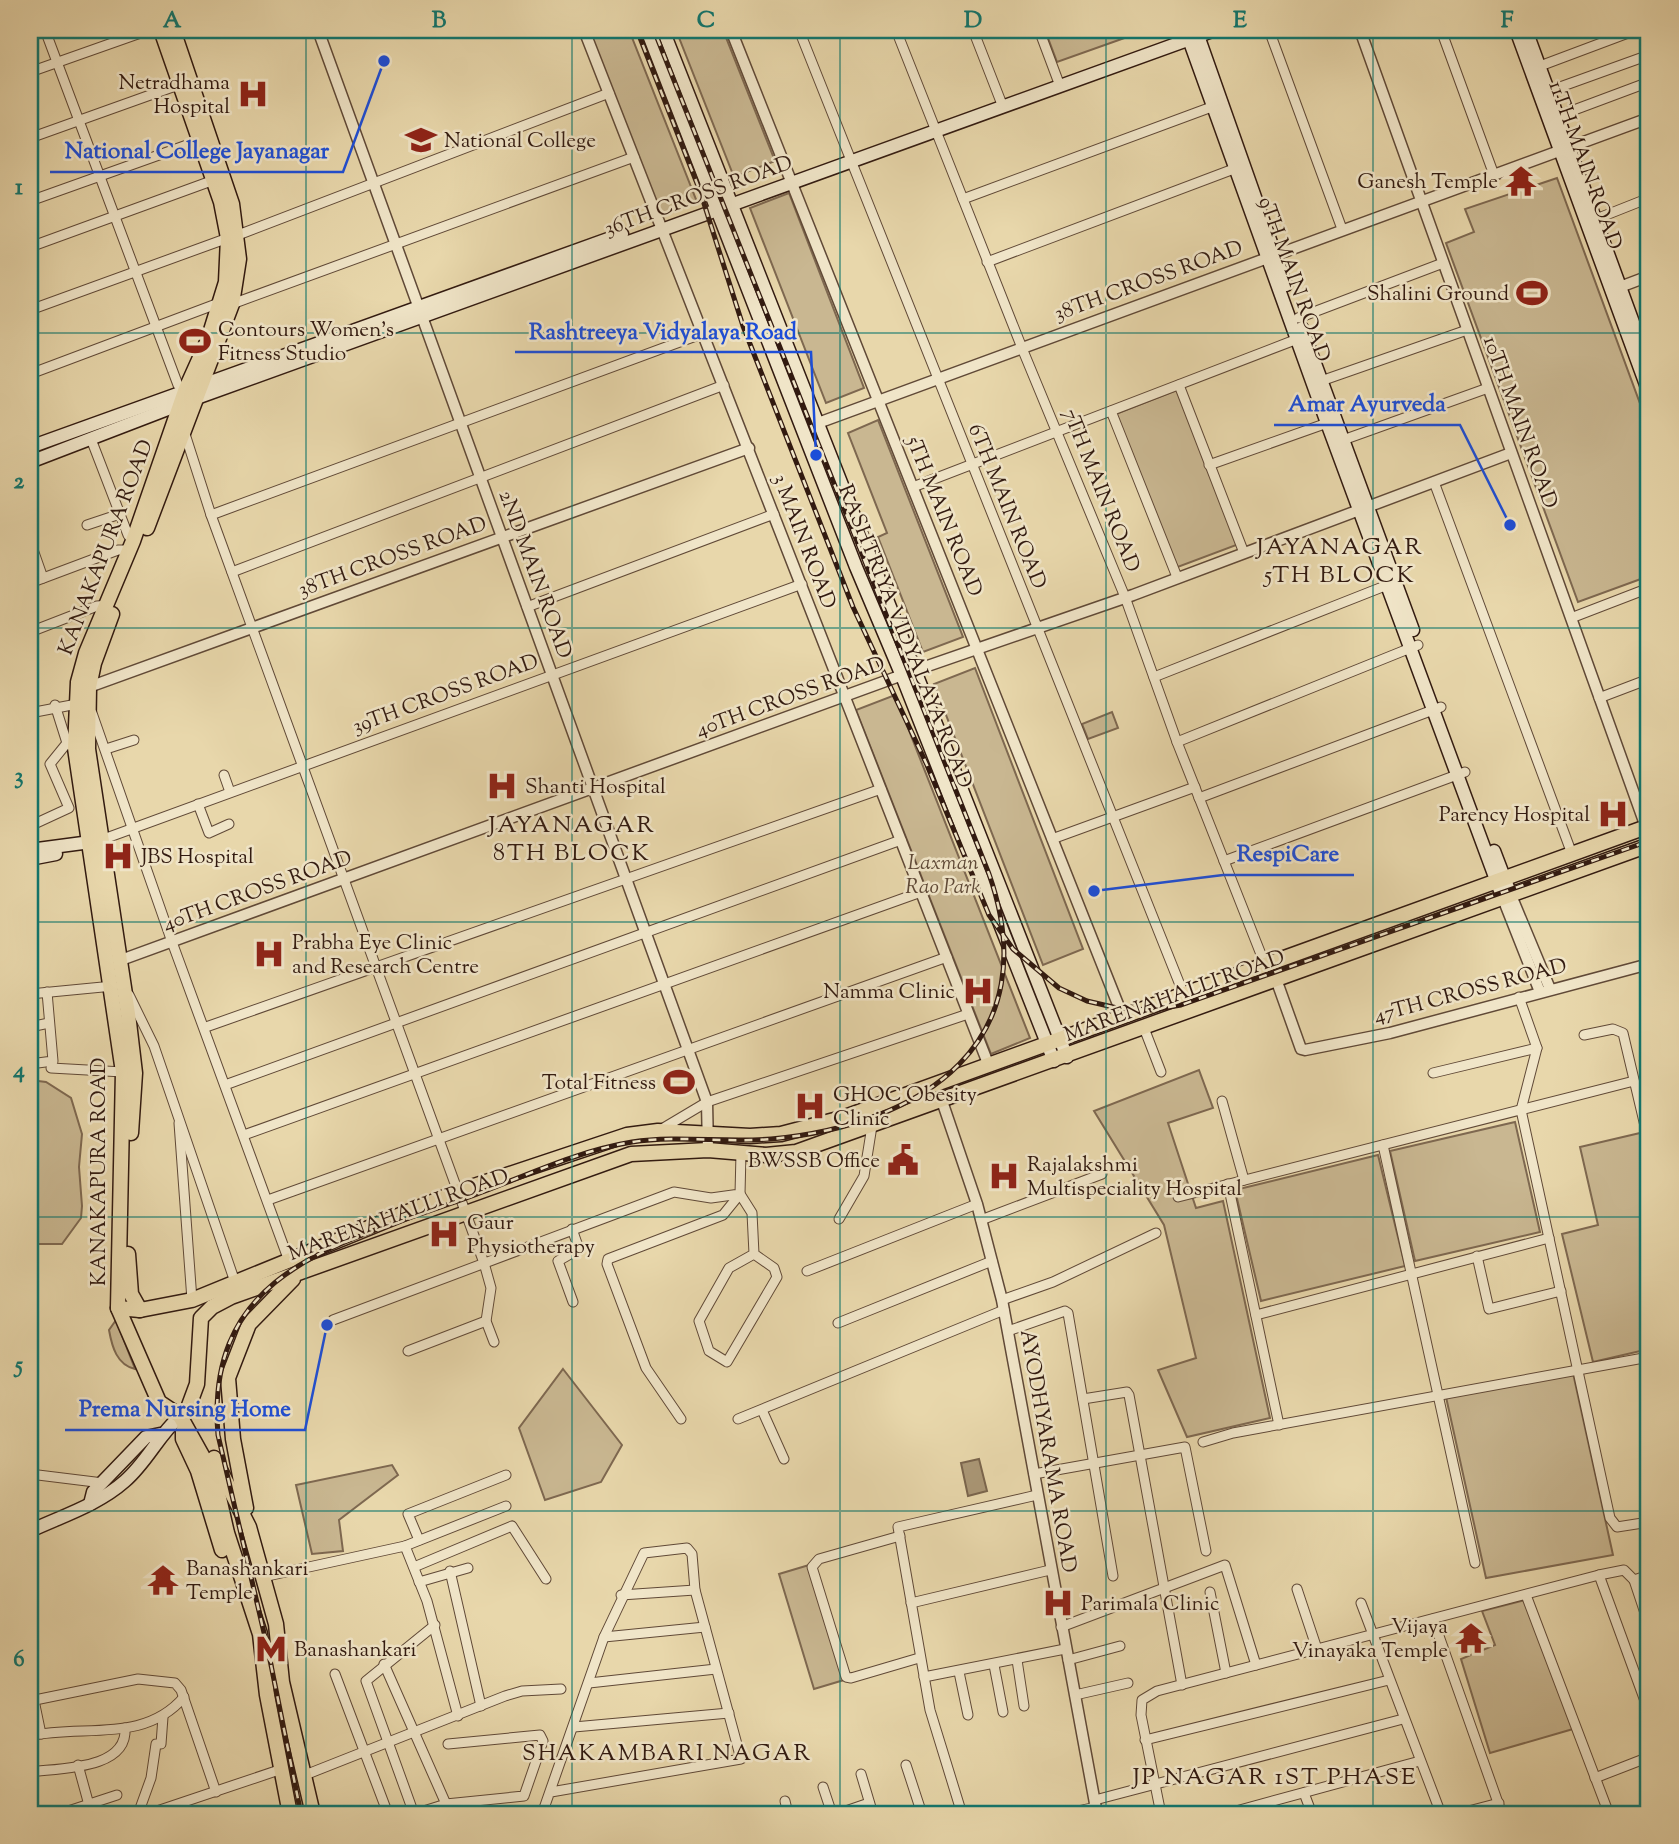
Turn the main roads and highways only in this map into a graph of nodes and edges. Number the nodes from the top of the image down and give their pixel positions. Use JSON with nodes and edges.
{"nodes":[{"id":1,"x":161,"y":30,"type":"edge"},
{"id":2,"x":173,"y":30,"type":"edge"},
{"id":3,"x":646,"y":30,"type":"edge"},
{"id":4,"x":663,"y":30,"type":"edge"},
{"id":5,"x":1215,"y":30,"type":"edge"},
{"id":6,"x":1191,"y":32,"type":"edge"},
{"id":7,"x":1524,"y":32,"type":"edge"},
{"id":8,"x":1565,"y":149,"type":"junction"},
{"id":9,"x":730,"y":200,"type":"junction"},
{"id":10,"x":716,"y":205,"type":"junction"},
{"id":11,"x":233,"y":236,"type":"junction"},
{"id":12,"x":1271,"y":256,"type":"junction"},
{"id":13,"x":1616,"y":288,"type":"junction"},
{"id":14,"x":1301,"y":338,"type":"junction"},
{"id":15,"x":1647,"y":350,"type":"edge"},
{"id":16,"x":1649,"y":366,"type":"edge"},
{"id":17,"x":1649,"y":393,"type":"edge"},
{"id":18,"x":190,"y":395,"type":"junction"},
{"id":19,"x":1331,"y":422,"type":"junction"},
{"id":20,"x":179,"y":428,"type":"junction"},
{"id":21,"x":30,"y":447,"type":"edge"},
{"id":22,"x":30,"y":462,"type":"edge"},
{"id":23,"x":1363,"y":509,"type":"junction"},
{"id":24,"x":84,"y":697,"type":"junction"},
{"id":25,"x":1648,"y":827,"type":"edge"},
{"id":26,"x":91,"y":842,"type":"junction"},
{"id":27,"x":1649,"y":845,"type":"edge"},
{"id":28,"x":30,"y":850,"type":"edge"},
{"id":29,"x":30,"y":859,"type":"edge"},
{"id":30,"x":1504,"y":888,"type":"junction"},
{"id":31,"x":119,"y":986,"type":"junction"},
{"id":32,"x":1055,"y":1043,"type":"junction"},
{"id":33,"x":1061,"y":1059,"type":"junction"},
{"id":34,"x":302,"y":1271,"type":"junction"},
{"id":35,"x":202,"y":1300,"type":"junction"},
{"id":36,"x":118,"y":1308,"type":"junction"},
{"id":37,"x":140,"y":1310,"type":"junction"},
{"id":38,"x":184,"y":1418,"type":"junction"},
{"id":39,"x":160,"y":1434,"type":"junction"},
{"id":40,"x":90,"y":1504,"type":"junction"},
{"id":41,"x":249,"y":1527,"type":"junction"},
{"id":42,"x":30,"y":1531,"type":"edge"},
{"id":43,"x":290,"y":1814,"type":"edge"},
{"id":44,"x":313,"y":1814,"type":"edge"}],
"edges":[{"from":1,"to":11,"type":"main road","name":"KANAKAPURA ROAD"},
{"from":2,"to":11,"type":"main road","name":"KANAKAPURA ROAD"},
{"from":3,"to":10,"type":"main road","name":"RASHTRIYA VIDYALAYA ROAD"},
{"from":4,"to":9,"type":"main road","name":"RASHTRIYA VIDYALAYA ROAD"},
{"from":5,"to":6,"type":"main road","name":"36TH CROSS ROAD"},
{"from":6,"to":9,"type":"main road","name":"36TH CROSS ROAD"},
{"from":6,"to":12,"type":"main road","name":"9TH MAIN ROAD"},
{"from":7,"to":8,"type":"main road","name":"11TH MAIN ROAD"},
{"from":7,"to":8,"type":"main road","name":"11TH MAIN ROAD"},
{"from":8,"to":13,"type":"main road","name":"11TH MAIN ROAD"},
{"from":8,"to":13,"type":"main road","name":"11TH MAIN ROAD"},
{"from":9,"to":10,"type":"main road","name":"36TH CROSS ROAD"},
{"from":9,"to":32,"type":"main road","name":"RASHTRIYA VIDYALAYA ROAD"},
{"from":10,"to":18,"type":"main road","name":"36TH CROSS ROAD"},
{"from":10,"to":32,"type":"main road","name":"RASHTRIYA VIDYALAYA ROAD"},
{"from":11,"to":18,"type":"main road","name":"KANAKAPURA ROAD"},
{"from":12,"to":14,"type":"main road","name":"9TH MAIN ROAD"},
{"from":12,"to":14,"type":"main road","name":"9TH MAIN ROAD"},
{"from":13,"to":15,"type":"main road","name":"11TH MAIN ROAD"},
{"from":13,"to":17,"type":"main road","name":"11TH MAIN ROAD"},
{"from":14,"to":19,"type":"main road","name":"9TH MAIN ROAD"},
{"from":14,"to":19,"type":"main road","name":"9TH MAIN ROAD"},
{"from":15,"to":16,"type":"main road","name":"11TH MAIN ROAD"},
{"from":18,"to":20,"type":"main road","name":"KANAKAPURA ROAD"},
{"from":18,"to":21,"type":"main road"},
{"from":18,"to":22,"type":"main road"},
{"from":19,"to":23,"type":"main road","name":"9TH MAIN ROAD"},
{"from":19,"to":23,"type":"main road","name":"9TH MAIN ROAD"},
{"from":20,"to":24,"type":"main road","name":"KANAKAPURA ROAD"},
{"from":20,"to":24,"type":"main road","name":"KANAKAPURA ROAD"},
{"from":23,"to":30,"type":"main road","name":"9TH MAIN ROAD"},
{"from":24,"to":26,"type":"main road","name":"KANAKAPURA ROAD"},
{"from":25,"to":30,"type":"main road","name":"MARENAHALLI ROAD"},
{"from":26,"to":28,"type":"main road"},
{"from":26,"to":29,"type":"main road"},
{"from":26,"to":31,"type":"main road","name":"KANAKAPURA ROAD"},
{"from":26,"to":31,"type":"main road","name":"KANAKAPURA ROAD"},
{"from":27,"to":30,"type":"main road","name":"MARENAHALLI ROAD"},
{"from":30,"to":32,"type":"main road","name":"MARENAHALLI ROAD"},
{"from":30,"to":33,"type":"main road","name":"MARENAHALLI ROAD"},
{"from":31,"to":36,"type":"main road","name":"KANAKAPURA ROAD"},
{"from":31,"to":37,"type":"main road","name":"KANAKAPURA ROAD"},
{"from":32,"to":33,"type":"main road","name":"RASHTRIYA VIDYALAYA ROAD"},
{"from":32,"to":35,"type":"main road","name":"MARENAHALLI ROAD"},
{"from":33,"to":34,"type":"main road","name":"MARENAHALLI ROAD"},
{"from":34,"to":35,"type":"main road","name":"MARENAHALLI ROAD"},
{"from":34,"to":41,"type":"main road"},
{"from":35,"to":37,"type":"main road","name":"MARENAHALLI ROAD"},
{"from":35,"to":38,"type":"main road"},
{"from":36,"to":37,"type":"main road","name":"MARENAHALLI ROAD"},
{"from":36,"to":38,"type":"main road","name":"KANAKAPURA ROAD"},
{"from":38,"to":39,"type":"main road"},
{"from":38,"to":41,"type":"main road","name":"KANAKAPURA ROAD"},
{"from":38,"to":43,"type":"main road","name":"KANAKAPURA ROAD"},
{"from":39,"to":40,"type":"main road"},
{"from":39,"to":40,"type":"main road"},
{"from":40,"to":42,"type":"main road"},
{"from":41,"to":44,"type":"main road","name":"KANAKAPURA ROAD"}]}
